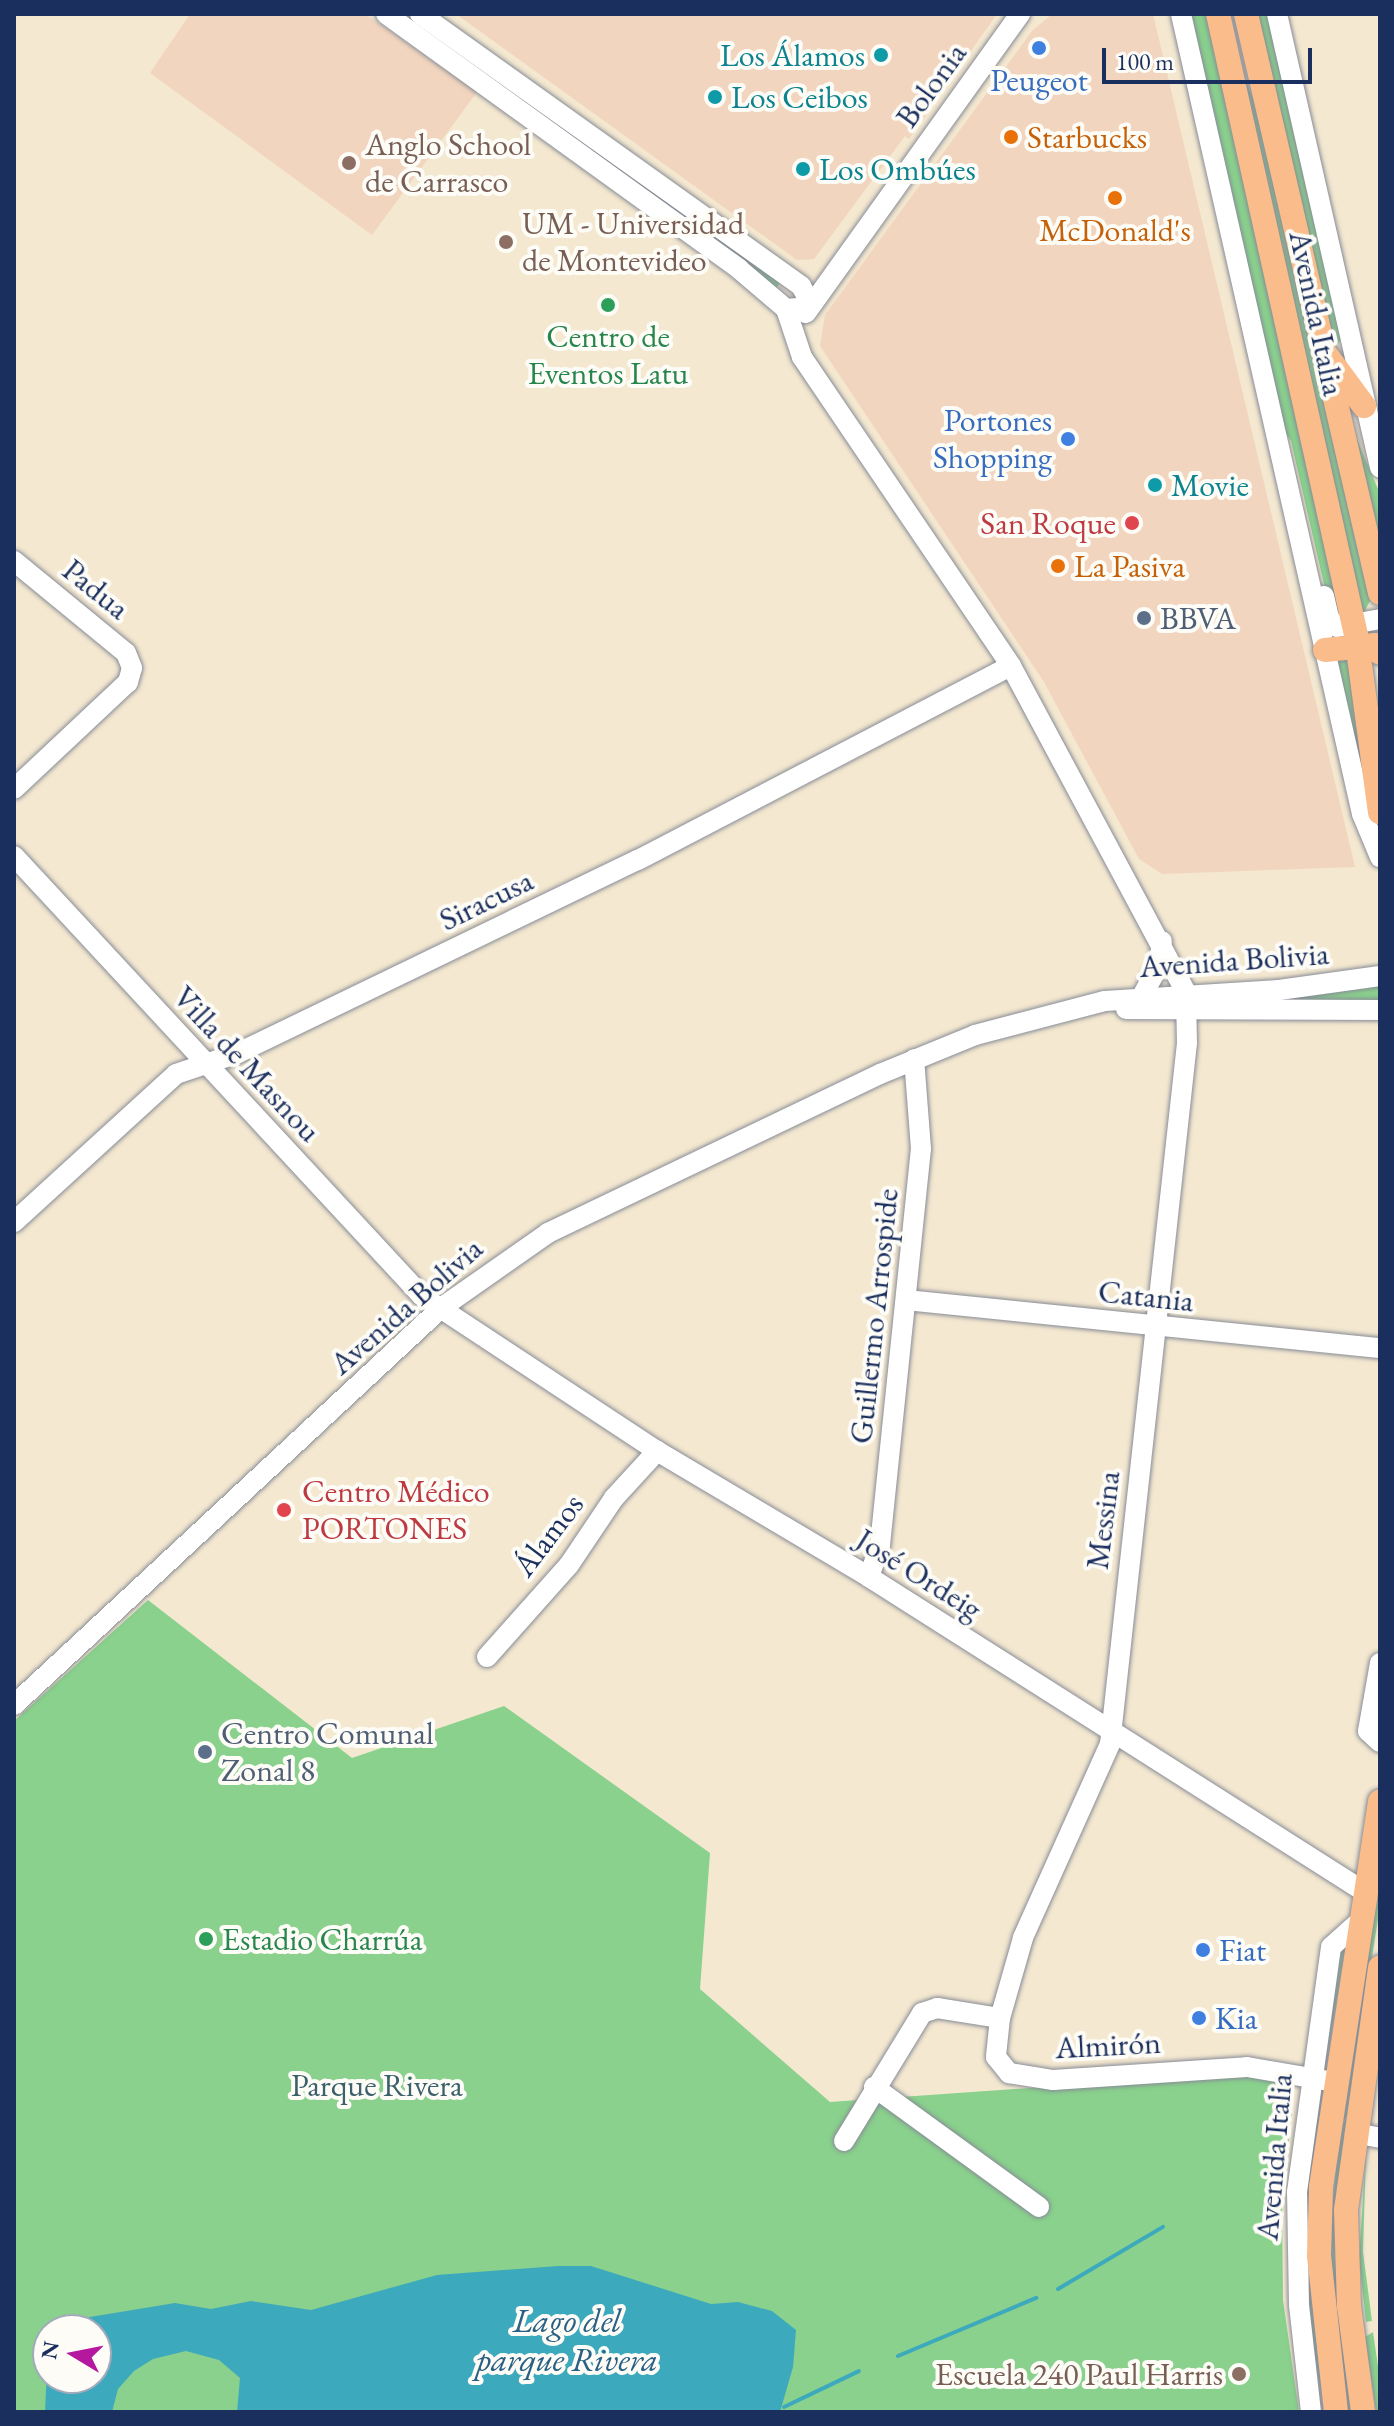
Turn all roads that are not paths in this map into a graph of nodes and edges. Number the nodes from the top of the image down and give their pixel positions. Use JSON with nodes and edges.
{"nodes":[{"id":1,"x":386,"y":14,"type":"edge"},
{"id":2,"x":420,"y":14,"type":"edge"},
{"id":3,"x":1020,"y":14,"type":"edge"},
{"id":4,"x":1181,"y":14,"type":"edge"},
{"id":5,"x":1218,"y":14,"type":"edge"},
{"id":6,"x":1234,"y":14,"type":"edge"},
{"id":7,"x":1246,"y":14,"type":"edge"},
{"id":8,"x":1277,"y":14,"type":"edge"},
{"id":9,"x":1266,"y":100,"type":"junction"},
{"id":10,"x":797,"y":301,"type":"junction"},
{"id":11,"x":1322,"y":349,"type":"junction"},
{"id":12,"x":1364,"y":406,"type":"junction"},
{"id":13,"x":1276,"y":432,"type":"junction"},
{"id":14,"x":1380,"y":467,"type":"edge"},
{"id":15,"x":14,"y":561,"type":"edge"},
{"id":16,"x":1380,"y":593,"type":"edge"},
{"id":17,"x":1380,"y":619,"type":"edge"},
{"id":18,"x":1364,"y":641,"type":"edge"},
{"id":19,"x":1325,"y":650,"type":"junction"},
{"id":20,"x":1011,"y":666,"type":"junction"},
{"id":21,"x":14,"y":789,"type":"edge"},
{"id":22,"x":1380,"y":812,"type":"edge"},
{"id":23,"x":14,"y":856,"type":"edge"},
{"id":24,"x":1380,"y":857,"type":"edge"},
{"id":25,"x":1162,"y":941,"type":"junction"},
{"id":26,"x":1380,"y":976,"type":"edge"},
{"id":27,"x":1142,"y":996,"type":"junction"},
{"id":28,"x":1186,"y":1001,"type":"junction"},
{"id":29,"x":1094,"y":1007,"type":"junction"},
{"id":30,"x":1380,"y":1010,"type":"edge"},
{"id":31,"x":914,"y":1059,"type":"junction"},
{"id":32,"x":206,"y":1063,"type":"junction"},
{"id":33,"x":14,"y":1222,"type":"edge"},
{"id":34,"x":906,"y":1300,"type":"junction"},
{"id":35,"x":441,"y":1308,"type":"junction"},
{"id":36,"x":1155,"y":1327,"type":"junction"},
{"id":37,"x":1380,"y":1348,"type":"edge"},
{"id":38,"x":657,"y":1451,"type":"junction"},
{"id":39,"x":869,"y":1577,"type":"junction"},
{"id":40,"x":487,"y":1657,"type":"dead end"},
{"id":41,"x":1380,"y":1663,"type":"edge"},
{"id":42,"x":14,"y":1705,"type":"edge"},
{"id":43,"x":1110,"y":1731,"type":"junction"},
{"id":44,"x":1374,"y":1737,"type":"edge"},
{"id":45,"x":1380,"y":1801,"type":"edge"},
{"id":46,"x":1365,"y":1892,"type":"junction"},
{"id":47,"x":1359,"y":1922,"type":"junction"},
{"id":48,"x":1380,"y":1967,"type":"edge"},
{"id":49,"x":1000,"y":2018,"type":"junction"},
{"id":50,"x":1324,"y":2079,"type":"junction"},
{"id":51,"x":874,"y":2087,"type":"junction"},
{"id":52,"x":1373,"y":2134,"type":"edge"},
{"id":53,"x":844,"y":2141,"type":"dead end"},
{"id":54,"x":1039,"y":2207,"type":"dead end"},
{"id":55,"x":1311,"y":2412,"type":"edge"},
{"id":56,"x":1336,"y":2412,"type":"edge"},
{"id":57,"x":1363,"y":2412,"type":"edge"}],
"edges":[{"from":1,"to":10,"type":"street"},
{"from":2,"to":10,"type":"street"},
{"from":3,"to":10,"type":"street","name":"Bolonia"},
{"from":4,"to":13,"type":"street","name":"Avenida Italia"},
{"from":5,"to":18,"type":"main road","name":"Avenida Italia"},
{"from":6,"to":9,"type":"main road"},
{"from":7,"to":9,"type":"main road","name":"Avenida Italia"},
{"from":8,"to":12,"type":"street","name":"Avenida Italia"},
{"from":9,"to":11,"type":"main road","name":"Avenida Italia"},
{"from":10,"to":20,"type":"street"},
{"from":11,"to":12,"type":"main road"},
{"from":11,"to":16,"type":"main road","name":"Avenida Italia"},
{"from":12,"to":14,"type":"street","name":"Avenida Italia"},
{"from":13,"to":18,"type":"street","name":"Avenida Italia"},
{"from":13,"to":19,"type":"street","name":"Avenida Italia"},
{"from":15,"to":21,"type":"street","name":"Padua"},
{"from":17,"to":18,"type":"street"},
{"from":18,"to":19,"type":"main road"},
{"from":18,"to":22,"type":"main road","name":"Avenida Italia"},
{"from":19,"to":24,"type":"street","name":"Avenida Italia"},
{"from":20,"to":25,"type":"street"},
{"from":20,"to":32,"type":"street","name":"Siracusa"},
{"from":23,"to":32,"type":"street","name":"Villa de Masnou"},
{"from":25,"to":27,"type":"street"},
{"from":25,"to":28,"type":"street"},
{"from":26,"to":28,"type":"street","name":"Avenida Bolivia"},
{"from":27,"to":28,"type":"street","name":"Avenida Bolivia"},
{"from":27,"to":29,"type":"street","name":"Avenida Bolivia"},
{"from":28,"to":29,"type":"street","name":"Avenida Bolivia"},
{"from":28,"to":30,"type":"street","name":"Avenida Bolivia"},
{"from":28,"to":36,"type":"street","name":"Messina"},
{"from":29,"to":31,"type":"street","name":"Avenida Bolivia"},
{"from":31,"to":34,"type":"street","name":"Guillermo Arrospide"},
{"from":31,"to":35,"type":"street","name":"Avenida Bolivia"},
{"from":32,"to":33,"type":"street","name":"Siracusa"},
{"from":32,"to":35,"type":"street","name":"Villa de Masnou"},
{"from":34,"to":36,"type":"street","name":"Catania"},
{"from":34,"to":39,"type":"street","name":"Guillermo Arrospide"},
{"from":35,"to":38,"type":"street","name":"José Ordeig"},
{"from":35,"to":42,"type":"street","name":"Avenida Bolivia"},
{"from":36,"to":37,"type":"street","name":"Catania"},
{"from":36,"to":43,"type":"street","name":"Messina"},
{"from":38,"to":39,"type":"street","name":"José Ordeig"},
{"from":38,"to":40,"type":"street","name":"Álamos"},
{"from":39,"to":43,"type":"street","name":"José Ordeig"},
{"from":41,"to":44,"type":"street"},
{"from":43,"to":46,"type":"street","name":"José Ordeig"},
{"from":43,"to":49,"type":"street","name":"Messina"},
{"from":45,"to":46,"type":"main road","name":"Avenida Italia"},
{"from":46,"to":47,"type":"main road","name":"Avenida Italia"},
{"from":47,"to":50,"type":"main road","name":"Avenida Italia"},
{"from":47,"to":50,"type":"street","name":"Avenida Italia"},
{"from":48,"to":52,"type":"main road"},
{"from":49,"to":50,"type":"street","name":"Almirón"},
{"from":49,"to":51,"type":"street"},
{"from":50,"to":55,"type":"street","name":"Avenida Italia"},
{"from":50,"to":56,"type":"main road","name":"Avenida Italia"},
{"from":51,"to":53,"type":"street"},
{"from":51,"to":54,"type":"street"},
{"from":52,"to":57,"type":"main road"}]}
